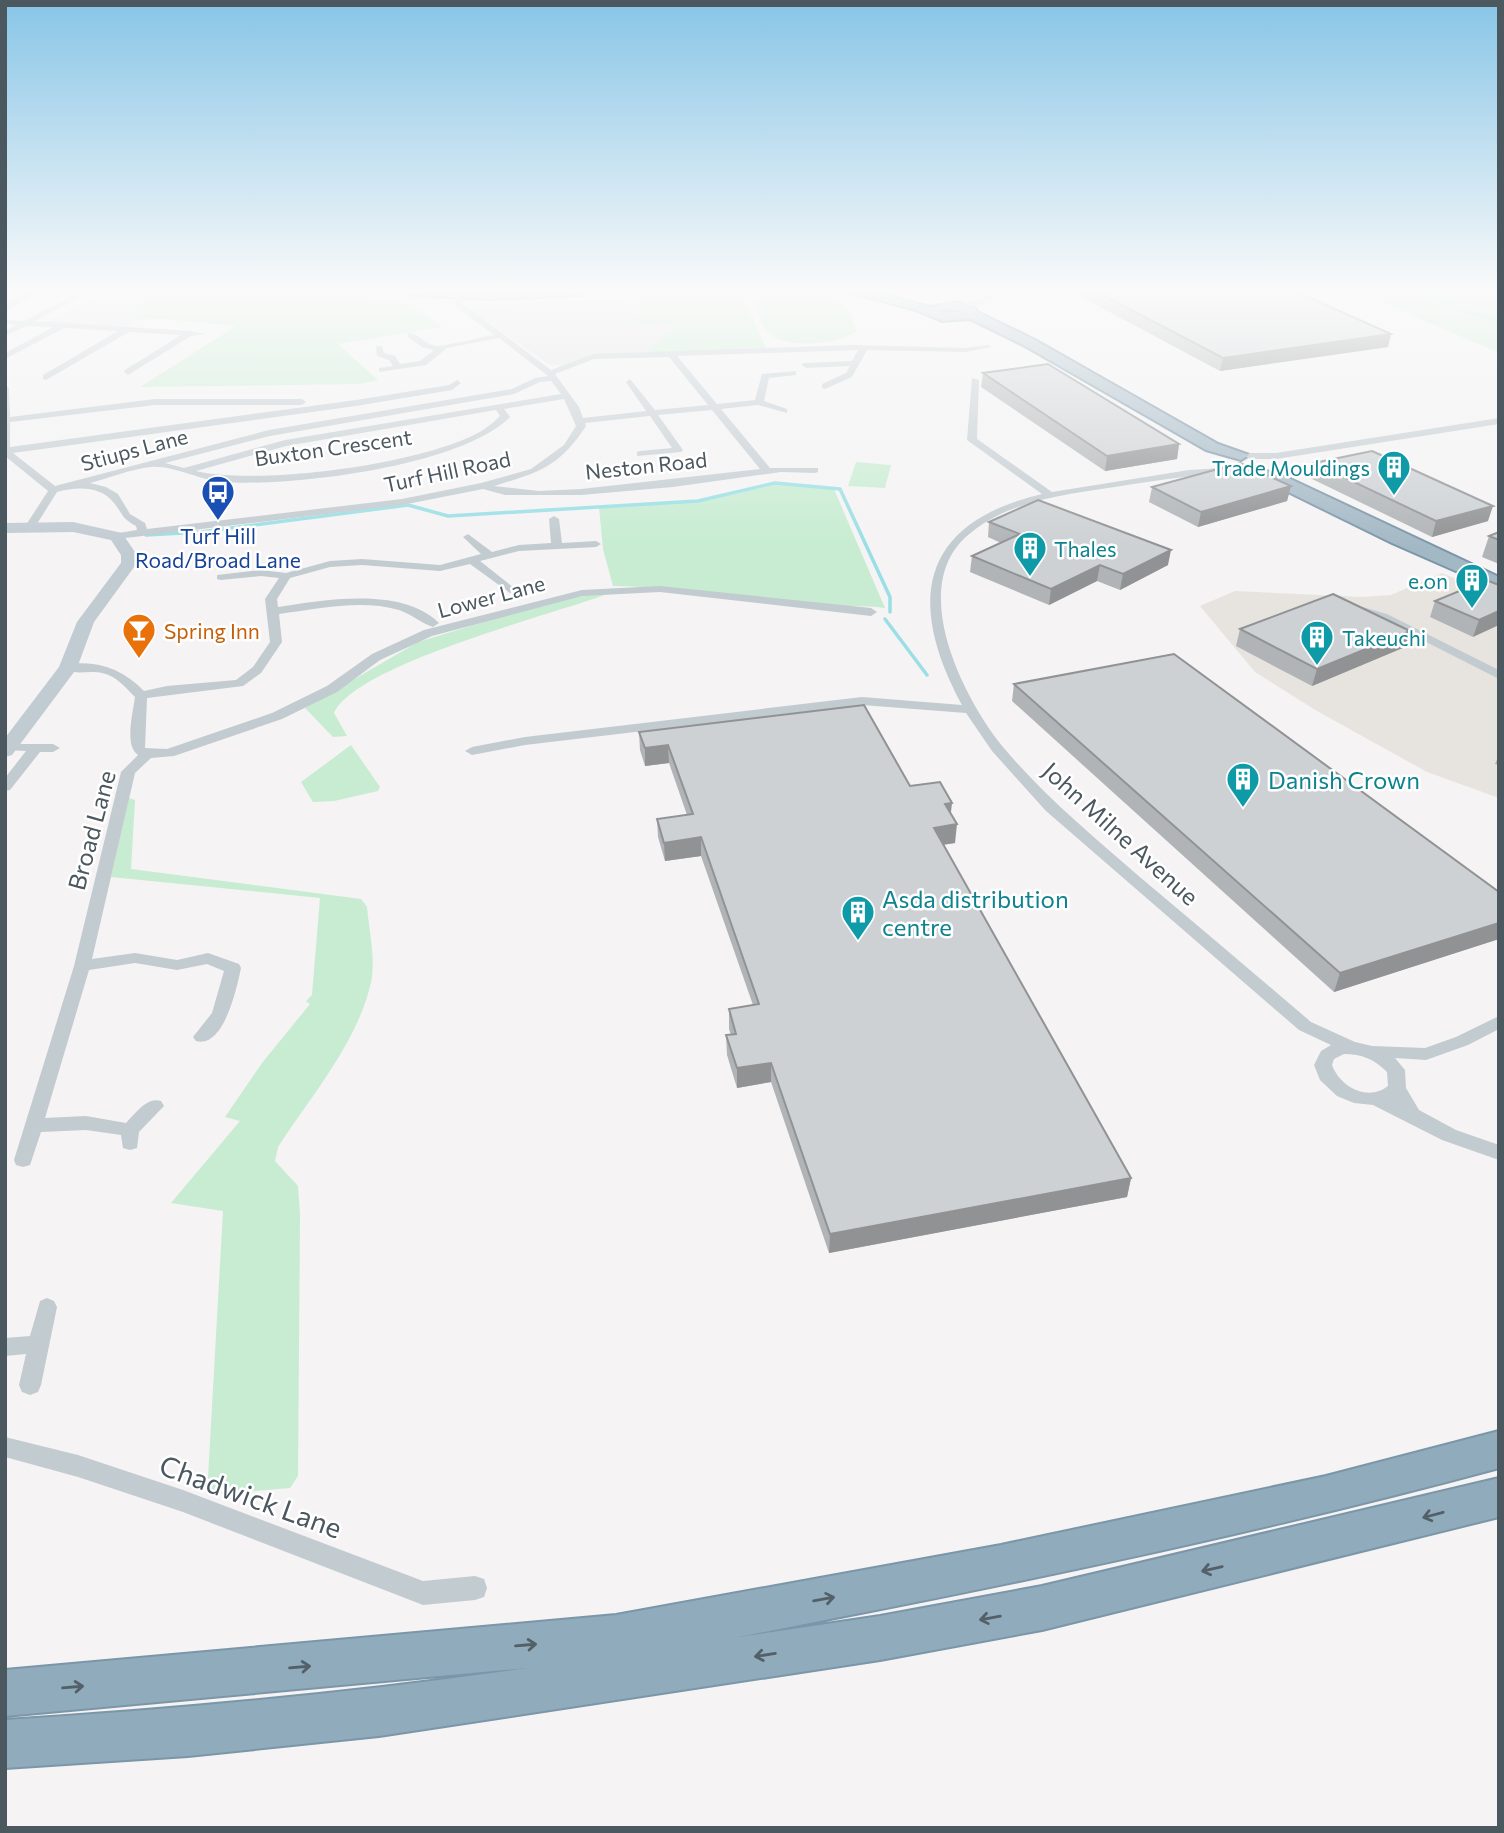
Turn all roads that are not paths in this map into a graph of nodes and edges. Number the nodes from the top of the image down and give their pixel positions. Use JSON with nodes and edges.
{"nodes":[{"id":1,"x":552,"y":376,"type":"edge"},
{"id":2,"x":550,"y":377,"type":"edge"},
{"id":3,"x":688,"y":377,"type":"edge"},
{"id":4,"x":765,"y":377,"type":"edge"},
{"id":5,"x":846,"y":377,"type":"edge"},
{"id":6,"x":1086,"y":377,"type":"edge"},
{"id":7,"x":975,"y":380,"type":"dead end"},
{"id":8,"x":630,"y":382,"type":"dead end"},
{"id":9,"x":457,"y":383,"type":"dead end"},
{"id":10,"x":825,"y":386,"type":"dead end"},
{"id":11,"x":6,"y":389,"type":"edge"},
{"id":12,"x":566,"y":396,"type":"junction"},
{"id":13,"x":759,"y":402,"type":"junction"},
{"id":14,"x":713,"y":407,"type":"junction"},
{"id":15,"x":499,"y":408,"type":"junction"},
{"id":16,"x":312,"y":409,"type":"junction"},
{"id":17,"x":784,"y":411,"type":"dead end"},
{"id":18,"x":651,"y":414,"type":"junction"},
{"id":19,"x":6,"y":420,"type":"edge"},
{"id":20,"x":579,"y":421,"type":"junction"},
{"id":21,"x":1499,"y":421,"type":"edge"},
{"id":22,"x":1212,"y":447,"type":"joint"},
{"id":23,"x":5,"y":451,"type":"edge"},
{"id":24,"x":640,"y":454,"type":"dead end"},
{"id":25,"x":148,"y":463,"type":"junction"},
{"id":26,"x":1244,"y":463,"type":"junction"},
{"id":27,"x":188,"y":470,"type":"junction"},
{"id":28,"x":815,"y":470,"type":"dead end"},
{"id":29,"x":767,"y":471,"type":"junction"},
{"id":30,"x":1278,"y":480,"type":"joint"},
{"id":31,"x":73,"y":484,"type":"junction"},
{"id":32,"x":483,"y":486,"type":"junction"},
{"id":33,"x":53,"y":490,"type":"junction"},
{"id":34,"x":1049,"y":495,"type":"junction"},
{"id":35,"x":554,"y":519,"type":"dead end"},
{"id":36,"x":31,"y":525,"type":"junction"},
{"id":37,"x":5,"y":528,"type":"edge"},
{"id":38,"x":142,"y":530,"type":"junction"},
{"id":39,"x":117,"y":536,"type":"junction"},
{"id":40,"x":468,"y":537,"type":"dead end"},
{"id":41,"x":596,"y":544,"type":"dead end"},
{"id":42,"x":557,"y":546,"type":"junction"},
{"id":43,"x":489,"y":555,"type":"junction"},
{"id":44,"x":472,"y":560,"type":"junction"},
{"id":45,"x":286,"y":576,"type":"junction"},
{"id":46,"x":221,"y":577,"type":"dead end"},
{"id":47,"x":1499,"y":584,"type":"edge"},
{"id":48,"x":510,"y":590,"type":"dead end"},
{"id":49,"x":1328,"y":602,"type":"edge"},
{"id":50,"x":273,"y":611,"type":"junction"},
{"id":51,"x":866,"y":613,"type":"dead end"},
{"id":52,"x":433,"y":623,"type":"dead end"},
{"id":53,"x":68,"y":668,"type":"junction"},
{"id":54,"x":1499,"y":675,"type":"edge"},
{"id":55,"x":141,"y":696,"type":"junction"},
{"id":56,"x":970,"y":709,"type":"junction"},
{"id":57,"x":37,"y":747,"type":"junction"},
{"id":58,"x":53,"y":748,"type":"dead end"},
{"id":59,"x":7,"y":749,"type":"edge"},
{"id":60,"x":472,"y":751,"type":"dead end"},
{"id":61,"x":148,"y":754,"type":"junction"},
{"id":62,"x":5,"y":787,"type":"edge"},
{"id":63,"x":82,"y":966,"type":"junction"},
{"id":64,"x":1499,"y":1022,"type":"edge"},
{"id":65,"x":1305,"y":1026,"type":"junction"},
{"id":66,"x":202,"y":1037,"type":"dead end"},
{"id":67,"x":1358,"y":1049,"type":"junction"},
{"id":68,"x":1426,"y":1054,"type":"junction"},
{"id":69,"x":1324,"y":1060,"type":"junction"},
{"id":70,"x":1398,"y":1084,"type":"junction"},
{"id":71,"x":1376,"y":1099,"type":"junction"},
{"id":72,"x":155,"y":1106,"type":"dead end"},
{"id":73,"x":1412,"y":1115,"type":"junction"},
{"id":74,"x":33,"y":1125,"type":"junction"},
{"id":75,"x":1499,"y":1153,"type":"edge"},
{"id":76,"x":23,"y":1160,"type":"dead end"},
{"id":77,"x":47,"y":1307,"type":"dead end"},
{"id":78,"x":38,"y":1344,"type":"junction"},
{"id":79,"x":5,"y":1347,"type":"edge"},
{"id":80,"x":30,"y":1385,"type":"dead end"},
{"id":81,"x":5,"y":1447,"type":"edge"},
{"id":82,"x":1499,"y":1449,"type":"edge"},
{"id":83,"x":1499,"y":1497,"type":"edge"},
{"id":84,"x":475,"y":1588,"type":"dead end"},
{"id":85,"x":5,"y":1693,"type":"edge"},
{"id":86,"x":5,"y":1744,"type":"edge"}],
"edges":[{"from":1,"to":12,"type":"street"},
{"from":2,"to":25,"type":"street","name":"Stiups Lane"},
{"from":3,"to":14,"type":"street"},
{"from":4,"to":13,"type":"street"},
{"from":5,"to":10,"type":"street"},
{"from":6,"to":22,"type":"highway"},
{"from":7,"to":34,"type":"street"},
{"from":8,"to":18,"type":"street"},
{"from":9,"to":16,"type":"street"},
{"from":11,"to":19,"type":"street"},
{"from":12,"to":15,"type":"street"},
{"from":12,"to":20,"type":"street"},
{"from":13,"to":14,"type":"street"},
{"from":13,"to":17,"type":"street"},
{"from":14,"to":18,"type":"street"},
{"from":14,"to":29,"type":"street"},
{"from":15,"to":27,"type":"street"},
{"from":15,"to":27,"type":"street","name":"Buxton Crescent"},
{"from":16,"to":19,"type":"street"},
{"from":16,"to":23,"type":"street"},
{"from":18,"to":20,"type":"street"},
{"from":18,"to":24,"type":"street"},
{"from":19,"to":23,"type":"street"},
{"from":20,"to":32,"type":"street","name":"Turf Hill Road"},
{"from":21,"to":26,"type":"street","name":"John Milne Avenue"},
{"from":22,"to":26,"type":"highway"},
{"from":23,"to":33,"type":"street"},
{"from":25,"to":27,"type":"street","name":"Buxton Crescent"},
{"from":25,"to":31,"type":"street","name":"Stiups Lane"},
{"from":26,"to":30,"type":"highway"},
{"from":26,"to":34,"type":"street","name":"John Milne Avenue"},
{"from":28,"to":29,"type":"street","name":"Neston Road"},
{"from":29,"to":32,"type":"street","name":"Neston Road"},
{"from":30,"to":47,"type":"highway"},
{"from":31,"to":33,"type":"street","name":"Stiups Lane"},
{"from":31,"to":38,"type":"street"},
{"from":32,"to":38,"type":"street","name":"Turf Hill Road"},
{"from":33,"to":36,"type":"street"},
{"from":34,"to":56,"type":"street","name":"John Milne Avenue"},
{"from":35,"to":42,"type":"street"},
{"from":36,"to":37,"type":"main road"},
{"from":36,"to":39,"type":"main road"},
{"from":38,"to":39,"type":"street","name":"Turf Hill Road"},
{"from":39,"to":53,"type":"main road"},
{"from":40,"to":43,"type":"street"},
{"from":41,"to":42,"type":"street"},
{"from":42,"to":43,"type":"street"},
{"from":43,"to":44,"type":"street"},
{"from":44,"to":45,"type":"street"},
{"from":44,"to":48,"type":"street"},
{"from":45,"to":46,"type":"street"},
{"from":45,"to":50,"type":"street"},
{"from":49,"to":54,"type":"street"},
{"from":50,"to":52,"type":"street"},
{"from":50,"to":55,"type":"street"},
{"from":51,"to":61,"type":"street","name":"Lower Lane"},
{"from":53,"to":55,"type":"street"},
{"from":53,"to":59,"type":"main road"},
{"from":55,"to":61,"type":"street","name":"Broad Lane"},
{"from":56,"to":60,"type":"street"},
{"from":56,"to":65,"type":"street","name":"John Milne Avenue"},
{"from":57,"to":58,"type":"street"},
{"from":57,"to":59,"type":"street"},
{"from":57,"to":62,"type":"street"},
{"from":61,"to":63,"type":"street","name":"Broad Lane"},
{"from":63,"to":66,"type":"street"},
{"from":63,"to":74,"type":"street","name":"Broad Lane"},
{"from":64,"to":68,"type":"street","name":"John Milne Avenue"},
{"from":65,"to":67,"type":"street","name":"John Milne Avenue"},
{"from":65,"to":69,"type":"street","name":"John Milne Avenue"},
{"from":67,"to":68,"type":"street","name":"John Milne Avenue"},
{"from":67,"to":69,"type":"street"},
{"from":67,"to":70,"type":"street"},
{"from":68,"to":70,"type":"street","name":"John Milne Avenue"},
{"from":69,"to":71,"type":"street"},
{"from":70,"to":71,"type":"street"},
{"from":70,"to":73,"type":"street"},
{"from":71,"to":73,"type":"street"},
{"from":72,"to":74,"type":"street"},
{"from":73,"to":75,"type":"street"},
{"from":74,"to":76,"type":"street","name":"Broad Lane"},
{"from":77,"to":78,"type":"street"},
{"from":78,"to":79,"type":"street"},
{"from":78,"to":80,"type":"street"},
{"from":81,"to":84,"type":"street","name":"Chadwick Lane"},
{"from":85,"to":82,"type":"highway","one_way":true},
{"from":83,"to":86,"type":"highway","one_way":true}]}
